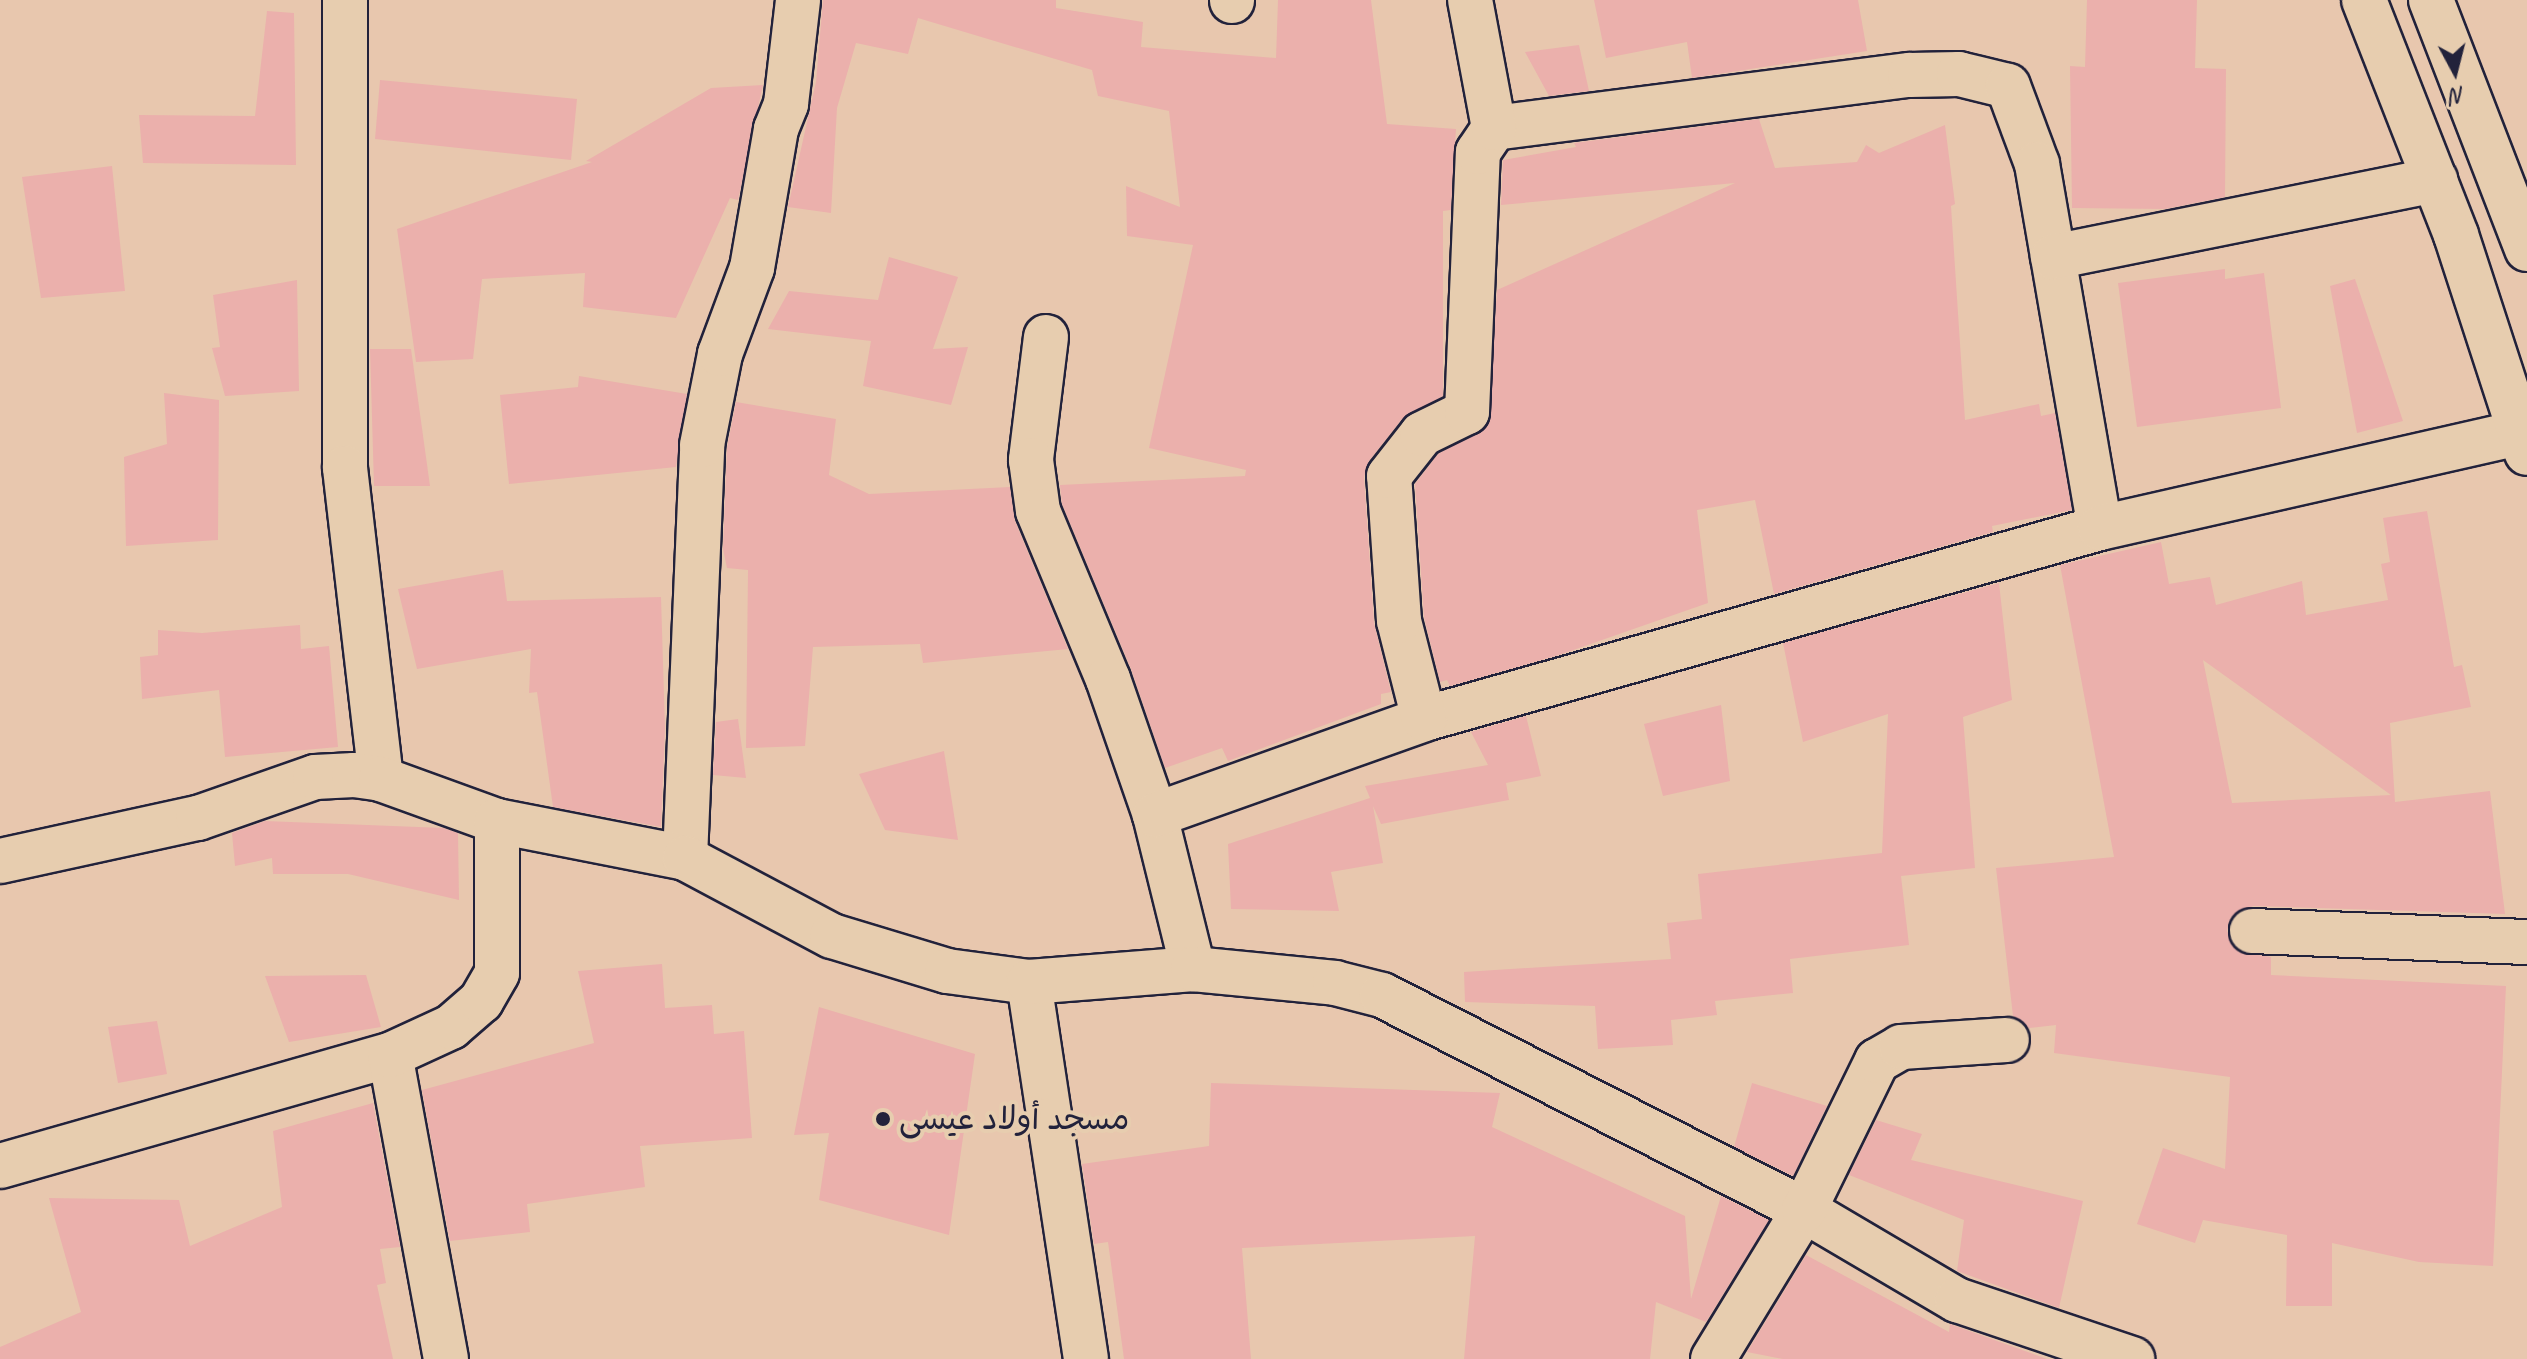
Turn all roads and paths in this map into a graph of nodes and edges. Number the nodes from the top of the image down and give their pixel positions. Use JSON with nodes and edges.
{"nodes":[{"id":1,"x":345,"y":0,"type":"edge"},
{"id":2,"x":798,"y":0,"type":"edge"},
{"id":3,"x":1470,"y":0,"type":"edge"},
{"id":4,"x":2364,"y":0,"type":"edge"},
{"id":5,"x":2431,"y":0,"type":"edge"},
{"id":6,"x":1494,"y":128,"type":"junction"},
{"id":7,"x":2435,"y":180,"type":"junction"},
{"id":8,"x":2527,"y":249,"type":"edge"},
{"id":9,"x":2053,"y":257,"type":"junction"},
{"id":10,"x":1046,"y":337,"type":"dead end"},
{"id":11,"x":2524,"y":442,"type":"edge"},
{"id":12,"x":2100,"y":528,"type":"junction"},
{"id":13,"x":1424,"y":719,"type":"junction"},
{"id":14,"x":381,"y":779,"type":"junction"},
{"id":15,"x":1155,"y":815,"type":"junction"},
{"id":16,"x":497,"y":821,"type":"junction"},
{"id":17,"x":685,"y":858,"type":"junction"},
{"id":18,"x":0,"y":861,"type":"edge"},
{"id":19,"x":2252,"y":931,"type":"dead end"},
{"id":20,"x":2527,"y":942,"type":"edge"},
{"id":21,"x":1193,"y":969,"type":"junction"},
{"id":22,"x":1029,"y":982,"type":"junction"},
{"id":23,"x":2007,"y":1040,"type":"dead end"},
{"id":24,"x":390,"y":1055,"type":"junction"},
{"id":25,"x":0,"y":1166,"type":"edge"},
{"id":26,"x":1804,"y":1210,"type":"junction"},
{"id":27,"x":446,"y":1359,"type":"edge"},
{"id":28,"x":1086,"y":1359,"type":"edge"},
{"id":29,"x":1713,"y":1359,"type":"edge"},
{"id":30,"x":2132,"y":1359,"type":"edge"}],
"edges":[{"from":1,"to":14,"type":"street"},
{"from":2,"to":17,"type":"street"},
{"from":3,"to":6,"type":"street"},
{"from":4,"to":7,"type":"street"},
{"from":5,"to":8,"type":"street"},
{"from":6,"to":9,"type":"street"},
{"from":6,"to":13,"type":"street"},
{"from":7,"to":9,"type":"street"},
{"from":7,"to":11,"type":"street"},
{"from":9,"to":12,"type":"street"},
{"from":10,"to":15,"type":"street"},
{"from":11,"to":12,"type":"street"},
{"from":12,"to":13,"type":"street"},
{"from":13,"to":15,"type":"street"},
{"from":14,"to":16,"type":"street"},
{"from":14,"to":18,"type":"street"},
{"from":15,"to":21,"type":"street"},
{"from":16,"to":17,"type":"street"},
{"from":16,"to":24,"type":"street"},
{"from":17,"to":22,"type":"street"},
{"from":19,"to":20,"type":"street"},
{"from":21,"to":22,"type":"street"},
{"from":21,"to":26,"type":"street"},
{"from":22,"to":28,"type":"street"},
{"from":23,"to":26,"type":"street"},
{"from":24,"to":25,"type":"street"},
{"from":24,"to":27,"type":"street"},
{"from":26,"to":29,"type":"street"},
{"from":26,"to":30,"type":"street"}]}
